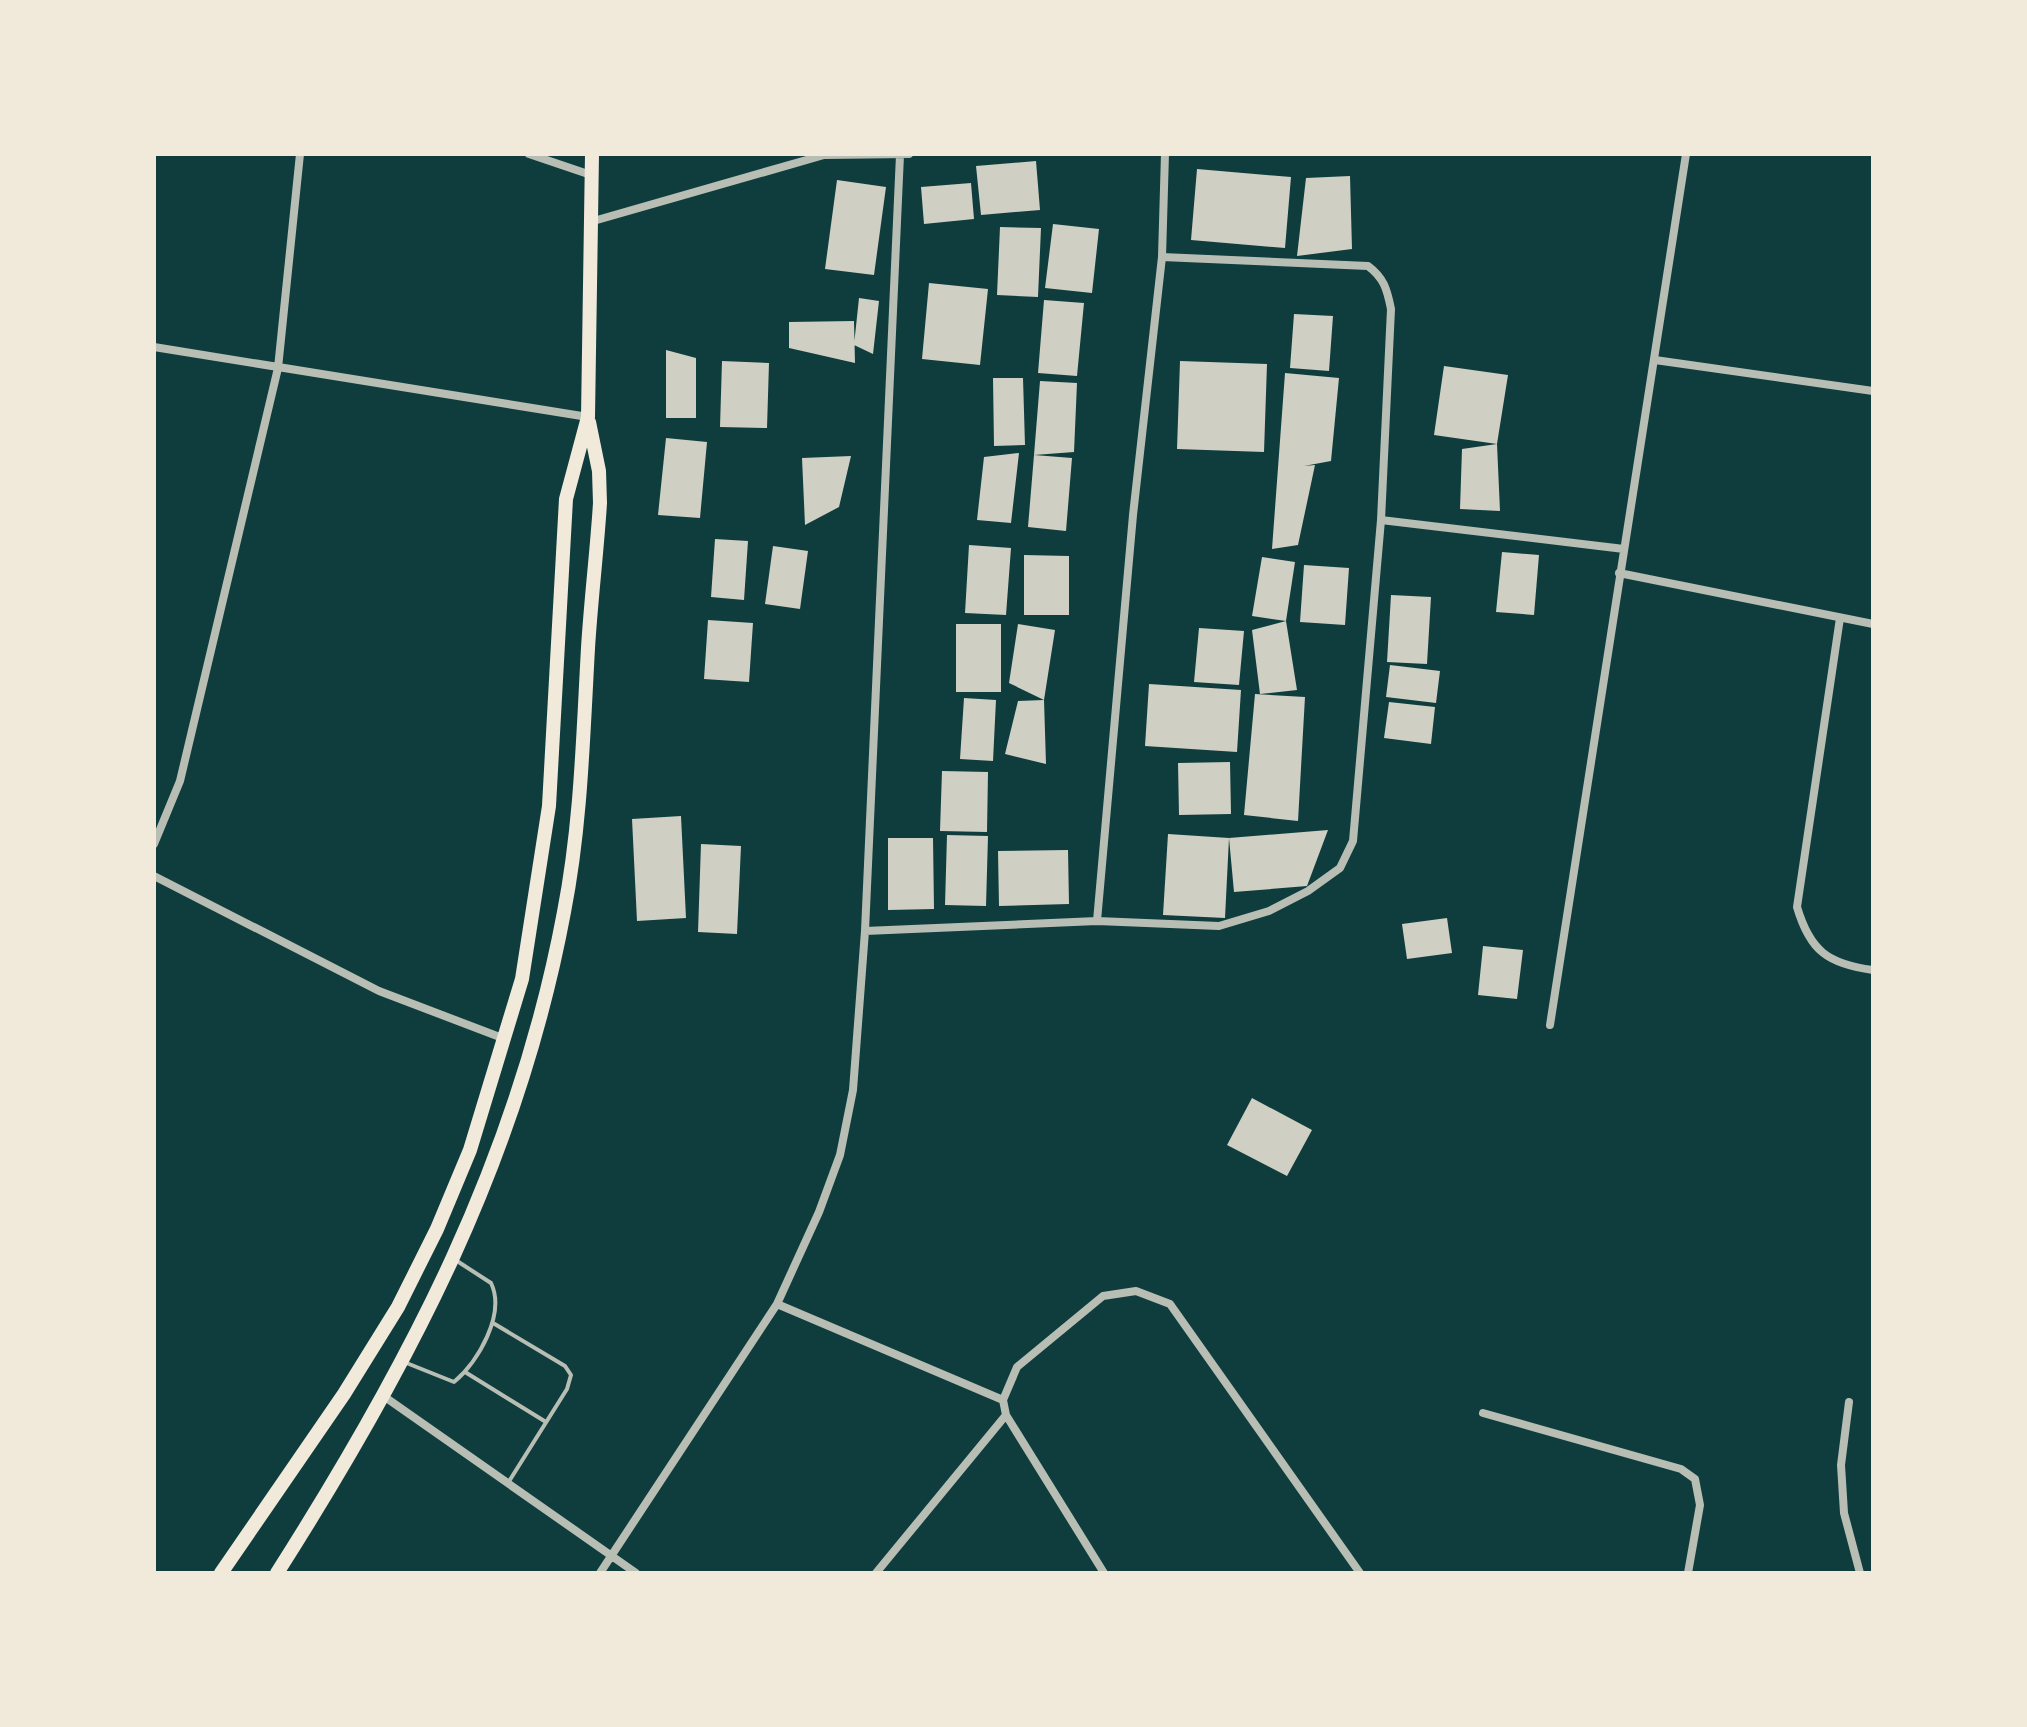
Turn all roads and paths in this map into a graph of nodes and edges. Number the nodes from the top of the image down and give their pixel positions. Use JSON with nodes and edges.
{"nodes":[{"id":1,"x":300,"y":154,"type":"edge"},
{"id":2,"x":529,"y":154,"type":"edge"},
{"id":3,"x":592,"y":154,"type":"edge"},
{"id":4,"x":1165,"y":154,"type":"edge"},
{"id":5,"x":1686,"y":154,"type":"edge"},
{"id":6,"x":904,"y":155,"type":"edge"},
{"id":7,"x":591,"y":175,"type":"junction"},
{"id":8,"x":589,"y":223,"type":"junction"},
{"id":9,"x":1162,"y":257,"type":"junction"},
{"id":10,"x":154,"y":347,"type":"edge"},
{"id":11,"x":1655,"y":360,"type":"junction"},
{"id":12,"x":278,"y":368,"type":"junction"},
{"id":13,"x":1872,"y":388,"type":"edge"},
{"id":14,"x":588,"y":417,"type":"junction"},
{"id":15,"x":1381,"y":520,"type":"junction"},
{"id":16,"x":1624,"y":549,"type":"junction"},
{"id":17,"x":1619,"y":573,"type":"junction"},
{"id":18,"x":1840,"y":618,"type":"junction"},
{"id":19,"x":1873,"y":624,"type":"edge"},
{"id":20,"x":154,"y":844,"type":"edge"},
{"id":21,"x":154,"y":876,"type":"edge"},
{"id":22,"x":1097,"y":921,"type":"junction"},
{"id":23,"x":865,"y":931,"type":"junction"},
{"id":24,"x":1873,"y":970,"type":"edge"},
{"id":25,"x":1550,"y":1025,"type":"dead end"},
{"id":26,"x":505,"y":1040,"type":"junction"},
{"id":27,"x":454,"y":1260,"type":"junction"},
{"id":28,"x":777,"y":1304,"type":"junction"},
{"id":29,"x":493,"y":1323,"type":"junction"},
{"id":30,"x":402,"y":1361,"type":"junction"},
{"id":31,"x":465,"y":1372,"type":"junction"},
{"id":32,"x":382,"y":1395,"type":"junction"},
{"id":33,"x":1003,"y":1400,"type":"junction"},
{"id":34,"x":1849,"y":1402,"type":"dead end"},
{"id":35,"x":1483,"y":1413,"type":"dead end"},
{"id":36,"x":1006,"y":1415,"type":"junction"},
{"id":37,"x":546,"y":1422,"type":"junction"},
{"id":38,"x":508,"y":1483,"type":"junction"},
{"id":39,"x":612,"y":1556,"type":"junction"},
{"id":40,"x":221,"y":1573,"type":"edge"},
{"id":41,"x":277,"y":1573,"type":"edge"},
{"id":42,"x":600,"y":1573,"type":"edge"},
{"id":43,"x":636,"y":1573,"type":"edge"},
{"id":44,"x":876,"y":1573,"type":"edge"},
{"id":45,"x":1104,"y":1573,"type":"edge"},
{"id":46,"x":1360,"y":1573,"type":"edge"},
{"id":47,"x":1688,"y":1573,"type":"edge"},
{"id":48,"x":1860,"y":1573,"type":"edge"}],
"edges":[{"from":1,"to":12,"type":"street"},
{"from":2,"to":7,"type":"street"},
{"from":3,"to":7,"type":"highway"},
{"from":4,"to":9,"type":"street"},
{"from":5,"to":11,"type":"street"},
{"from":6,"to":8,"type":"street"},
{"from":6,"to":23,"type":"street"},
{"from":7,"to":8,"type":"highway"},
{"from":8,"to":14,"type":"highway"},
{"from":9,"to":15,"type":"street"},
{"from":9,"to":22,"type":"street"},
{"from":10,"to":12,"type":"street"},
{"from":11,"to":13,"type":"street"},
{"from":11,"to":16,"type":"street"},
{"from":12,"to":14,"type":"street"},
{"from":12,"to":20,"type":"street"},
{"from":14,"to":26,"type":"highway"},
{"from":14,"to":27,"type":"highway"},
{"from":15,"to":16,"type":"street"},
{"from":15,"to":22,"type":"street"},
{"from":16,"to":17,"type":"street"},
{"from":17,"to":18,"type":"street"},
{"from":17,"to":25,"type":"street"},
{"from":18,"to":19,"type":"street"},
{"from":18,"to":24,"type":"street"},
{"from":21,"to":26,"type":"street"},
{"from":22,"to":23,"type":"street"},
{"from":23,"to":28,"type":"street"},
{"from":26,"to":40,"type":"highway"},
{"from":27,"to":29,"type":"lane"},
{"from":27,"to":30,"type":"highway"},
{"from":28,"to":33,"type":"street"},
{"from":28,"to":39,"type":"street"},
{"from":29,"to":31,"type":"lane"},
{"from":29,"to":37,"type":"lane"},
{"from":30,"to":31,"type":"lane"},
{"from":30,"to":32,"type":"highway"},
{"from":31,"to":37,"type":"lane"},
{"from":32,"to":38,"type":"street"},
{"from":32,"to":41,"type":"highway"},
{"from":33,"to":36,"type":"street"},
{"from":33,"to":46,"type":"street"},
{"from":34,"to":48,"type":"street"},
{"from":35,"to":47,"type":"street"},
{"from":36,"to":44,"type":"street"},
{"from":36,"to":45,"type":"street"},
{"from":37,"to":38,"type":"lane"},
{"from":38,"to":39,"type":"street"},
{"from":39,"to":42,"type":"street"},
{"from":39,"to":43,"type":"street"}]}
